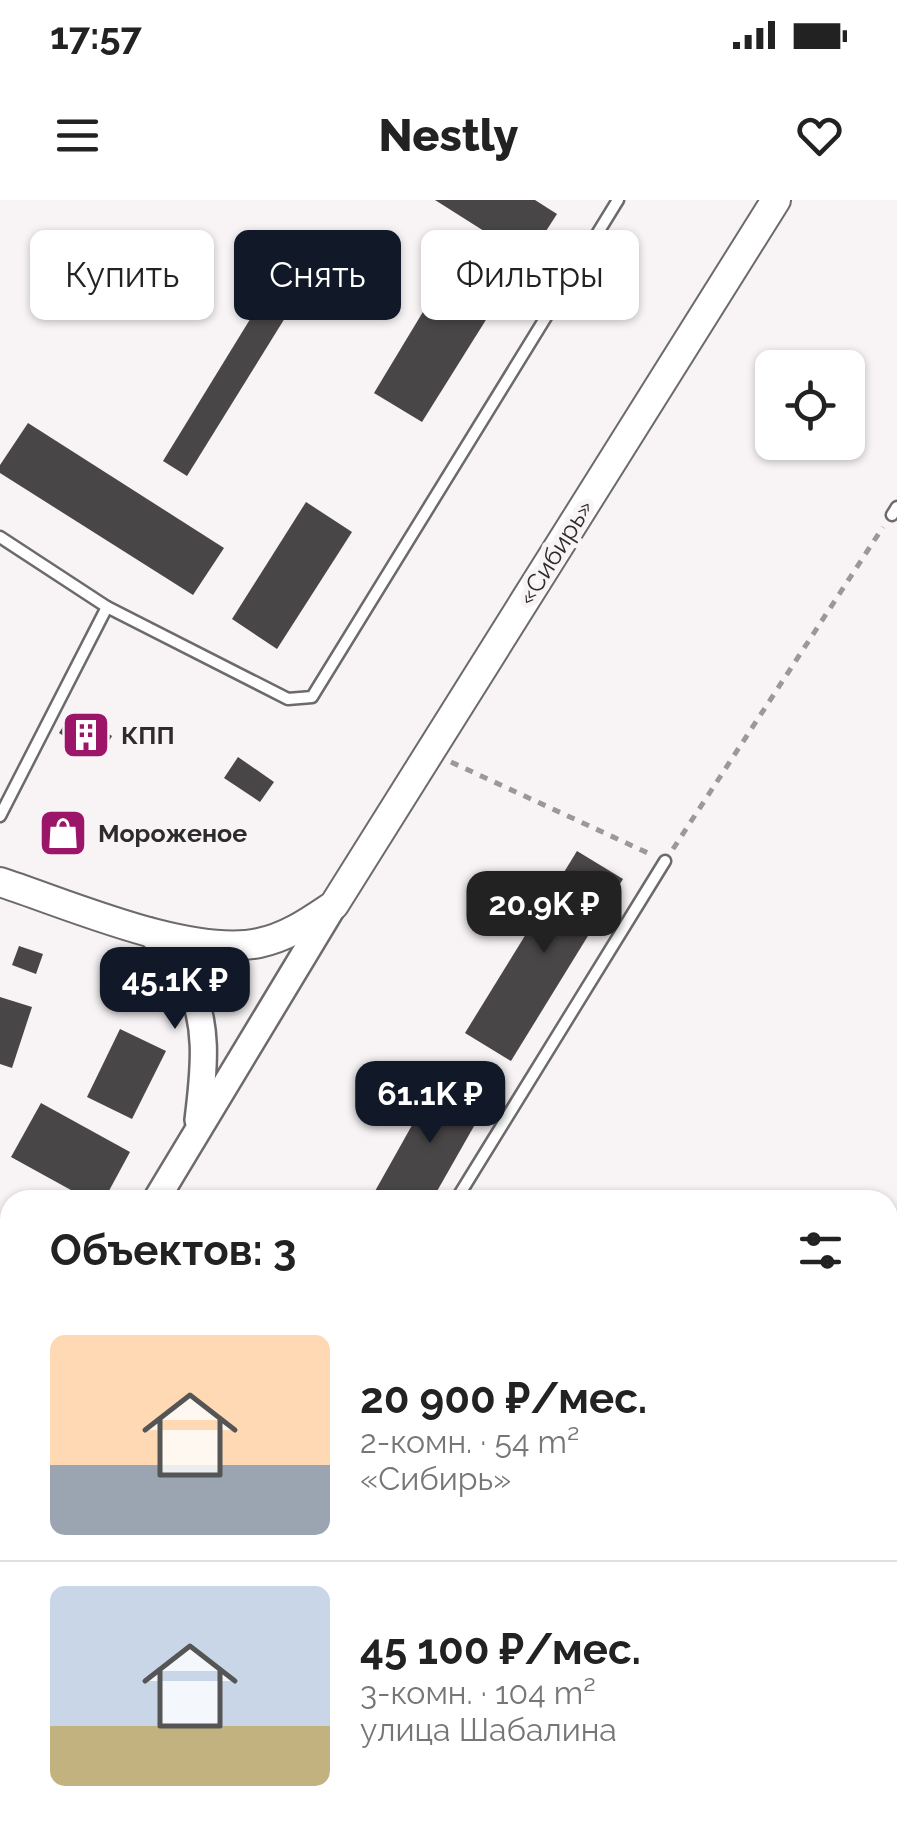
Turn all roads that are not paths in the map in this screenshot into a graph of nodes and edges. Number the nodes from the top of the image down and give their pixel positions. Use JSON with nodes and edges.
{"nodes":[{"id":1,"x":618,"y":200,"type":"edge"},
{"id":2,"x":776,"y":200,"type":"edge"},
{"id":3,"x":0,"y":537,"type":"edge"},
{"id":4,"x":108,"y":606,"type":"junction"},
{"id":5,"x":0,"y":816,"type":"edge"},
{"id":6,"x":665,"y":860,"type":"road end"},
{"id":7,"x":0,"y":882,"type":"edge"},
{"id":8,"x":334,"y":904,"type":"junction"},
{"id":9,"x":149,"y":931,"type":"junction"},
{"id":10,"x":196,"y":1134,"type":"junction"},
{"id":11,"x":162,"y":1190,"type":"edge"},
{"id":12,"x":462,"y":1190,"type":"edge"}],
"edges":[{"from":1,"to":4,"type":"lane"},
{"from":2,"to":8,"type":"main road","name":"«Сибирь»"},
{"from":3,"to":4,"type":"lane"},
{"from":4,"to":5,"type":"lane"},
{"from":6,"to":12,"type":"lane"},
{"from":7,"to":9,"type":"main road"},
{"from":8,"to":9,"type":"main road"},
{"from":8,"to":10,"type":"street"},
{"from":9,"to":10,"type":"street"},
{"from":10,"to":11,"type":"street"}]}
